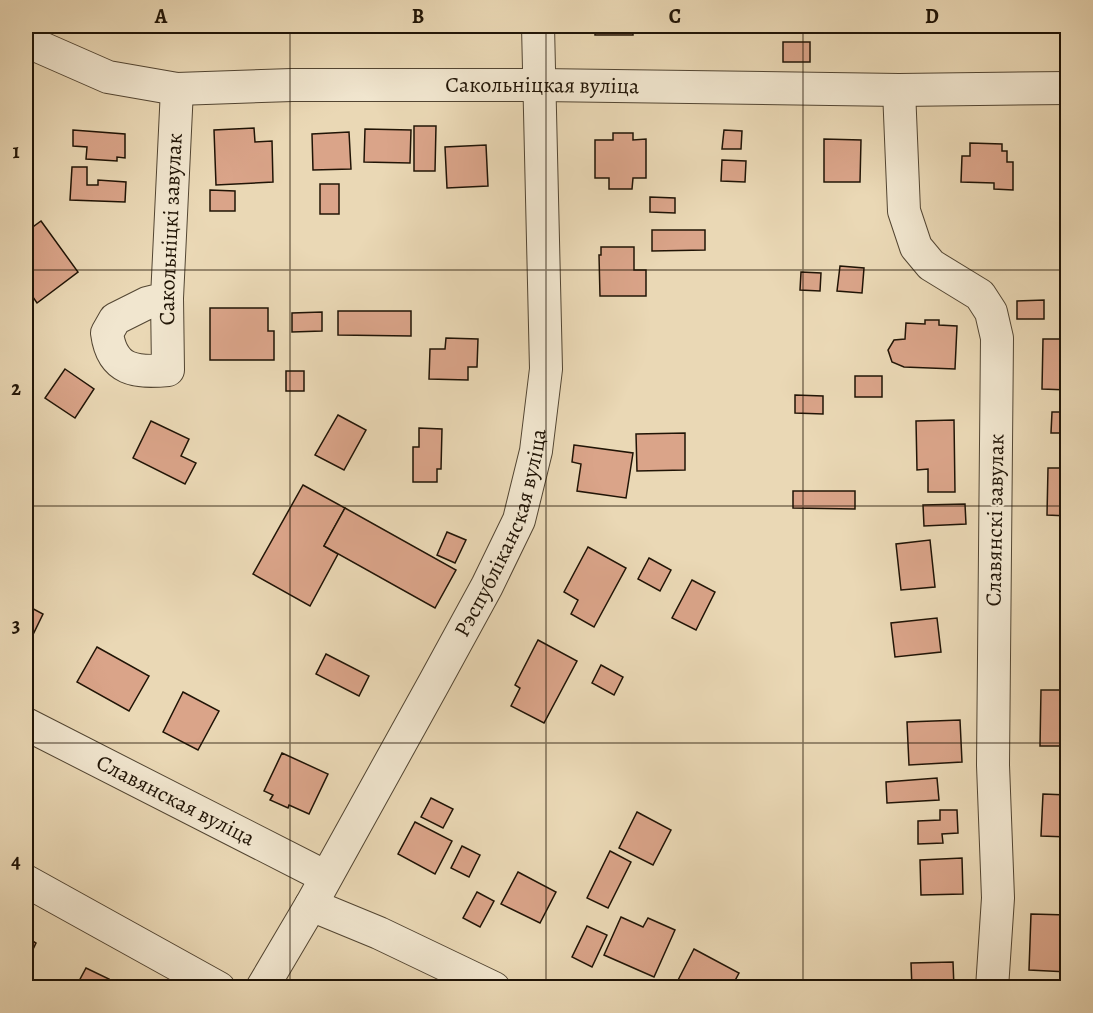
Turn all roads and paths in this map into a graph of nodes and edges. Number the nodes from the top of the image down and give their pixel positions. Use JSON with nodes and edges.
{"nodes":[{"id":1,"x":538,"y":26,"type":"edge"},
{"id":2,"x":26,"y":41,"type":"edge"},
{"id":3,"x":540,"y":85,"type":"junction"},
{"id":4,"x":1068,"y":88,"type":"edge"},
{"id":5,"x":177,"y":89,"type":"junction"},
{"id":6,"x":899,"y":90,"type":"junction"},
{"id":7,"x":167,"y":298,"type":"junction"},
{"id":8,"x":26,"y":724,"type":"edge"},
{"id":9,"x":326,"y":877,"type":"junction"},
{"id":10,"x":26,"y":881,"type":"edge"},
{"id":11,"x":311,"y":905,"type":"junction"},
{"id":12,"x":219,"y":987,"type":"edge"},
{"id":13,"x":262,"y":987,"type":"edge"},
{"id":14,"x":494,"y":987,"type":"edge"},
{"id":15,"x":992,"y":987,"type":"edge"}],
"edges":[{"from":1,"to":3,"type":"street","name":"Рэспубліканская вуліца"},
{"from":2,"to":5,"type":"street","name":"Сакольніцкая вуліца"},
{"from":3,"to":5,"type":"street","name":"Сакольніцкая вуліца"},
{"from":3,"to":6,"type":"street","name":"Сакольніцкая вуліца"},
{"from":3,"to":9,"type":"street","name":"Рэспубліканская вуліца"},
{"from":4,"to":6,"type":"street","name":"Сакольніцкая вуліца"},
{"from":5,"to":7,"type":"street","name":"Сакольніцкі завулак"},
{"from":6,"to":15,"type":"street","name":"Славянскі завулак"},
{"from":7,"to":7,"type":"street","name":"Сакольніцкі завулак"},
{"from":8,"to":9,"type":"street","name":"Славянская вуліца"},
{"from":9,"to":11,"type":"street","name":"Рэспубліканская вуліца"},
{"from":10,"to":12,"type":"street"},
{"from":11,"to":13,"type":"street","name":"Рэспубліканская вуліца"},
{"from":11,"to":14,"type":"street"}]}
